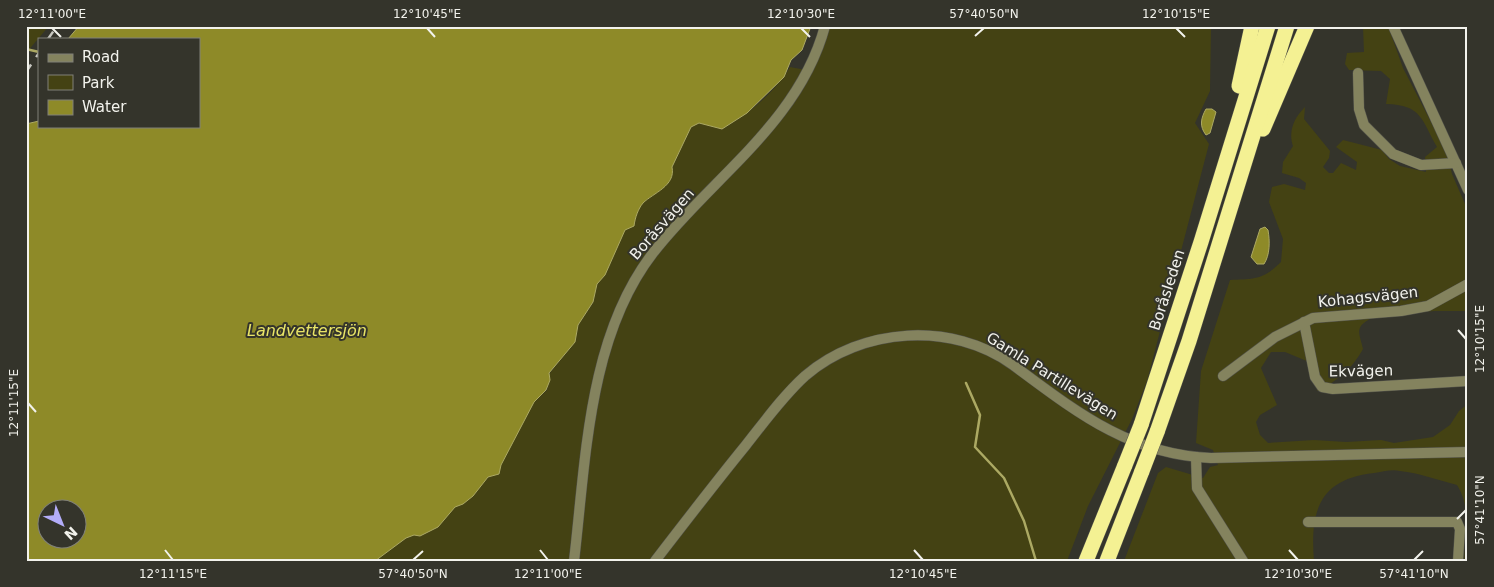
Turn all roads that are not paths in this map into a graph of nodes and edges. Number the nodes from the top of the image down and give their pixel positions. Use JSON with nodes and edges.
{"nodes":[{"id":1,"x":825,"y":26,"type":"edge"},
{"id":2,"x":1252,"y":26,"type":"edge"},
{"id":3,"x":1268,"y":26,"type":"edge"},
{"id":4,"x":1287,"y":26,"type":"edge"},
{"id":5,"x":1307,"y":26,"type":"edge"},
{"id":6,"x":1393,"y":26,"type":"edge"},
{"id":7,"x":1358,"y":73,"type":"dead end"},
{"id":8,"x":1456,"y":163,"type":"junction"},
{"id":9,"x":1222,"y":170,"type":"junction"},
{"id":10,"x":1240,"y":178,"type":"junction"},
{"id":11,"x":1468,"y":190,"type":"edge"},
{"id":12,"x":1468,"y":284,"type":"edge"},
{"id":13,"x":1304,"y":322,"type":"junction"},
{"id":14,"x":1223,"y":376,"type":"dead end"},
{"id":15,"x":1468,"y":381,"type":"edge"},
{"id":16,"x":1468,"y":452,"type":"edge"},
{"id":17,"x":1196,"y":457,"type":"junction"},
{"id":18,"x":1308,"y":522,"type":"dead end"},
{"id":19,"x":574,"y":561,"type":"edge"},
{"id":20,"x":655,"y":561,"type":"edge"},
{"id":21,"x":1086,"y":561,"type":"edge"},
{"id":22,"x":1107,"y":561,"type":"edge"},
{"id":23,"x":1243,"y":561,"type":"edge"},
{"id":24,"x":1458,"y":561,"type":"edge"}],
"edges":[{"from":1,"to":19,"type":"street","name":"Boråsvägen"},
{"from":2,"to":9,"type":"highway"},
{"from":3,"to":9,"type":"highway","name":"Boråsleden"},
{"from":4,"to":10,"type":"highway"},
{"from":5,"to":10,"type":"highway"},
{"from":6,"to":8,"type":"street"},
{"from":7,"to":8,"type":"street"},
{"from":8,"to":11,"type":"street"},
{"from":9,"to":21,"type":"highway","name":"Boråsleden","bridge":true},
{"from":10,"to":22,"type":"highway","bridge":true},
{"from":12,"to":13,"type":"street","name":"Kohagsvägen"},
{"from":13,"to":14,"type":"street","name":"Kohagsvägen"},
{"from":13,"to":15,"type":"street","name":"Ekvägen"},
{"from":16,"to":17,"type":"street","name":"Gamla Partillevägen"},
{"from":17,"to":20,"type":"street","name":"Gamla Partillevägen"},
{"from":17,"to":23,"type":"street"},
{"from":18,"to":24,"type":"street"}]}
